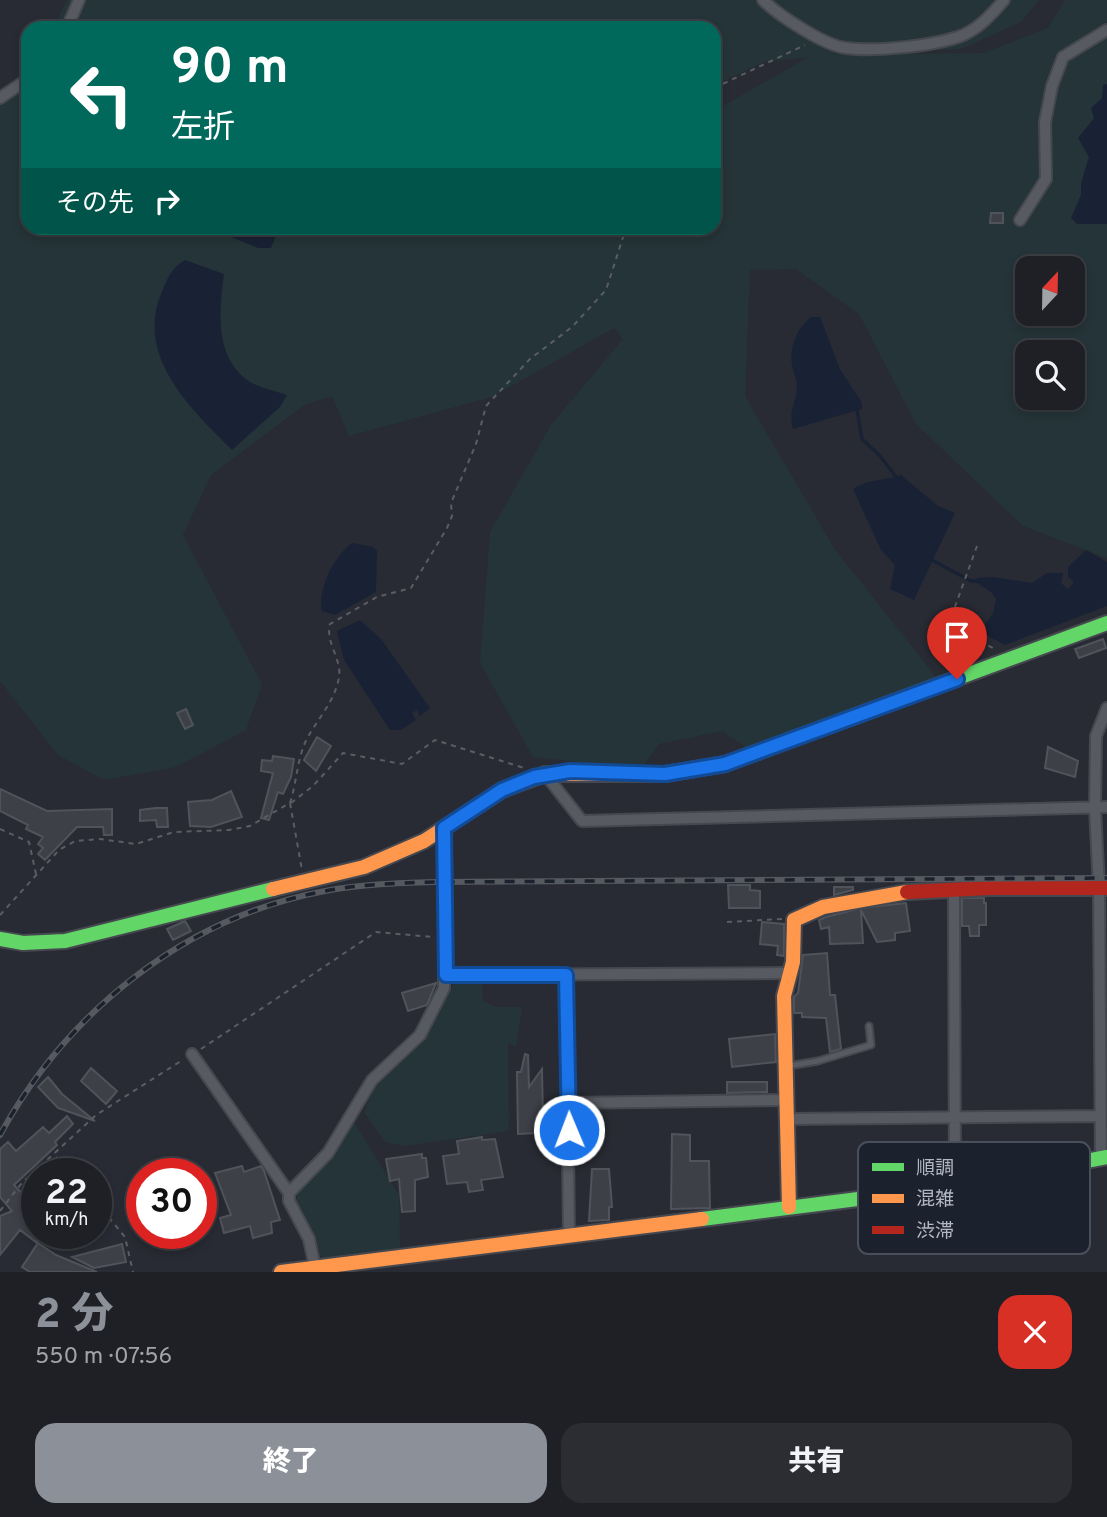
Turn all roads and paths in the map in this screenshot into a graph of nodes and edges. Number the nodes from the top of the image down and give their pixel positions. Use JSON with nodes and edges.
{"nodes":[{"id":1,"x":79,"y":0,"type":"edge"},
{"id":2,"x":763,"y":0,"type":"edge"},
{"id":3,"x":1004,"y":0,"type":"edge"},
{"id":4,"x":70,"y":21,"type":"edge"},
{"id":5,"x":1107,"y":30,"type":"edge"},
{"id":6,"x":820,"y":37,"type":"junction"},
{"id":7,"x":21,"y":84,"type":"edge"},
{"id":8,"x":721,"y":85,"type":"edge"},
{"id":9,"x":0,"y":98,"type":"edge"},
{"id":10,"x":1020,"y":220,"type":"dead end"},
{"id":11,"x":624,"y":235,"type":"edge"},
{"id":12,"x":977,"y":546,"type":"dead end"},
{"id":13,"x":1107,"y":623,"type":"edge"},
{"id":14,"x":1009,"y":659,"type":"junction"},
{"id":15,"x":1107,"y":708,"type":"edge"},
{"id":16,"x":540,"y":775,"type":"junction"},
{"id":17,"x":290,"y":803,"type":"junction"},
{"id":18,"x":1107,"y":807,"type":"edge"},
{"id":19,"x":1095,"y":808,"type":"junction"},
{"id":20,"x":444,"y":828,"type":"junction"},
{"id":21,"x":0,"y":829,"type":"edge"},
{"id":22,"x":37,"y":875,"type":"junction"},
{"id":23,"x":304,"y":882,"type":"junction"},
{"id":24,"x":1103,"y":888,"type":"edge"},
{"id":25,"x":954,"y":891,"type":"junction"},
{"id":26,"x":0,"y":915,"type":"edge"},
{"id":27,"x":794,"y":920,"type":"junction"},
{"id":28,"x":727,"y":922,"type":"dead end"},
{"id":29,"x":444,"y":938,"type":"junction"},
{"id":30,"x":0,"y":939,"type":"edge"},
{"id":31,"x":788,"y":973,"type":"junction"},
{"id":32,"x":446,"y":975,"type":"junction"},
{"id":33,"x":566,"y":975,"type":"junction"},
{"id":34,"x":869,"y":1026,"type":"dead end"},
{"id":35,"x":192,"y":1054,"type":"junction"},
{"id":36,"x":788,"y":1066,"type":"junction"},
{"id":37,"x":788,"y":1100,"type":"junction"},
{"id":38,"x":569,"y":1103,"type":"junction"},
{"id":39,"x":1100,"y":1116,"type":"junction"},
{"id":40,"x":956,"y":1118,"type":"junction"},
{"id":41,"x":788,"y":1119,"type":"junction"},
{"id":42,"x":955,"y":1142,"type":"edge"},
{"id":43,"x":54,"y":1155,"type":"junction"},
{"id":44,"x":57,"y":1158,"type":"edge"},
{"id":45,"x":1104,"y":1158,"type":"edge"},
{"id":46,"x":289,"y":1193,"type":"junction"},
{"id":47,"x":858,"y":1198,"type":"edge"},
{"id":48,"x":789,"y":1207,"type":"junction"},
{"id":49,"x":0,"y":1211,"type":"edge"},
{"id":50,"x":112,"y":1221,"type":"edge"},
{"id":51,"x":569,"y":1236,"type":"junction"},
{"id":52,"x":314,"y":1267,"type":"junction"},
{"id":53,"x":133,"y":1272,"type":"edge"},
{"id":54,"x":281,"y":1272,"type":"edge"}],
"edges":[{"from":1,"to":4,"type":"street"},
{"from":2,"to":6,"type":"street"},
{"from":3,"to":6,"type":"street"},
{"from":5,"to":10,"type":"street"},
{"from":6,"to":8,"type":"path"},
{"from":7,"to":9,"type":"street"},
{"from":11,"to":17,"type":"path"},
{"from":12,"to":14,"type":"path"},
{"from":13,"to":14,"type":"street"},
{"from":14,"to":16,"type":"street"},
{"from":15,"to":19,"type":"street"},
{"from":16,"to":17,"type":"path"},
{"from":16,"to":19,"type":"street"},
{"from":16,"to":20,"type":"street"},
{"from":17,"to":22,"type":"path"},
{"from":17,"to":23,"type":"path"},
{"from":18,"to":19,"type":"street"},
{"from":19,"to":24,"type":"street"},
{"from":20,"to":23,"type":"street"},
{"from":20,"to":29,"type":"street"},
{"from":21,"to":22,"type":"path"},
{"from":22,"to":26,"type":"path"},
{"from":23,"to":30,"type":"street"},
{"from":24,"to":25,"type":"street"},
{"from":24,"to":39,"type":"street"},
{"from":25,"to":27,"type":"street"},
{"from":25,"to":40,"type":"street"},
{"from":27,"to":28,"type":"path"},
{"from":27,"to":31,"type":"street"},
{"from":29,"to":32,"type":"street"},
{"from":29,"to":35,"type":"path"},
{"from":31,"to":33,"type":"street"},
{"from":31,"to":36,"type":"street"},
{"from":32,"to":33,"type":"street"},
{"from":32,"to":46,"type":"street"},
{"from":33,"to":38,"type":"street"},
{"from":34,"to":36,"type":"lane"},
{"from":35,"to":43,"type":"path"},
{"from":35,"to":46,"type":"street"},
{"from":36,"to":37,"type":"street"},
{"from":37,"to":38,"type":"street"},
{"from":37,"to":41,"type":"street"},
{"from":38,"to":51,"type":"street"},
{"from":39,"to":40,"type":"street"},
{"from":39,"to":45,"type":"street"},
{"from":40,"to":41,"type":"street"},
{"from":40,"to":42,"type":"street"},
{"from":41,"to":48,"type":"street"},
{"from":43,"to":44,"type":"path"},
{"from":43,"to":49,"type":"path"},
{"from":46,"to":52,"type":"street"},
{"from":47,"to":48,"type":"street"},
{"from":48,"to":51,"type":"street"},
{"from":50,"to":53,"type":"path"},
{"from":51,"to":52,"type":"street"},
{"from":52,"to":54,"type":"street"}]}
